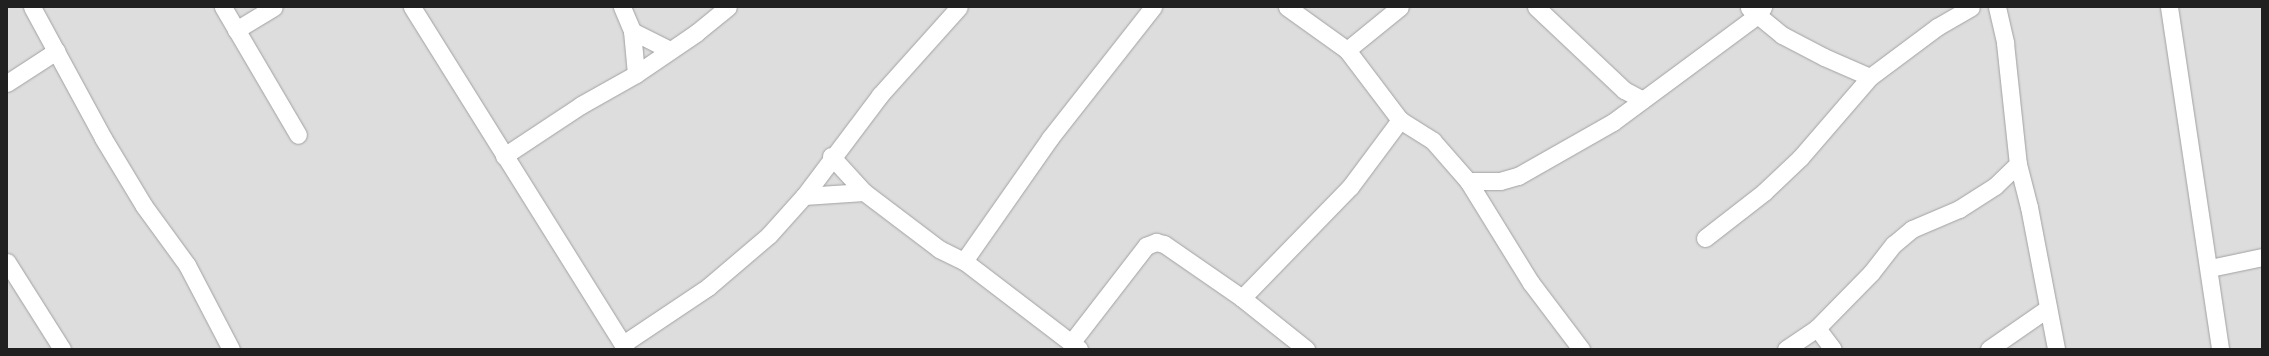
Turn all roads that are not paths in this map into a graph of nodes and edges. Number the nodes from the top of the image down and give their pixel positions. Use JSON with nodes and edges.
{"nodes":[{"id":1,"x":32,"y":7,"type":"edge"},
{"id":2,"x":223,"y":7,"type":"edge"},
{"id":3,"x":274,"y":7,"type":"edge"},
{"id":4,"x":412,"y":7,"type":"edge"},
{"id":5,"x":622,"y":7,"type":"edge"},
{"id":6,"x":728,"y":7,"type":"edge"},
{"id":7,"x":959,"y":7,"type":"edge"},
{"id":8,"x":1153,"y":7,"type":"edge"},
{"id":9,"x":1287,"y":7,"type":"edge"},
{"id":10,"x":1400,"y":7,"type":"edge"},
{"id":11,"x":1536,"y":7,"type":"edge"},
{"id":12,"x":1971,"y":7,"type":"edge"},
{"id":13,"x":1997,"y":7,"type":"edge"},
{"id":14,"x":2169,"y":7,"type":"edge"},
{"id":15,"x":1757,"y":9,"type":"edge"},
{"id":16,"x":236,"y":30,"type":"junction"},
{"id":17,"x":632,"y":31,"type":"junction"},
{"id":18,"x":670,"y":50,"type":"junction"},
{"id":19,"x":1347,"y":50,"type":"junction"},
{"id":20,"x":56,"y":51,"type":"junction"},
{"id":21,"x":636,"y":74,"type":"junction"},
{"id":22,"x":1870,"y":77,"type":"junction"},
{"id":23,"x":7,"y":82,"type":"edge"},
{"id":24,"x":1643,"y":100,"type":"junction"},
{"id":25,"x":1400,"y":120,"type":"junction"},
{"id":26,"x":298,"y":135,"type":"dead end"},
{"id":27,"x":504,"y":156,"type":"junction"},
{"id":28,"x":831,"y":156,"type":"junction"},
{"id":29,"x":2018,"y":164,"type":"junction"},
{"id":30,"x":1468,"y":182,"type":"junction"},
{"id":31,"x":864,"y":192,"type":"junction"},
{"id":32,"x":804,"y":196,"type":"junction"},
{"id":33,"x":1705,"y":238,"type":"dead end"},
{"id":34,"x":2262,"y":257,"type":"edge"},
{"id":35,"x":964,"y":261,"type":"junction"},
{"id":36,"x":7,"y":262,"type":"edge"},
{"id":37,"x":2210,"y":268,"type":"junction"},
{"id":38,"x":1242,"y":298,"type":"junction"},
{"id":39,"x":2048,"y":308,"type":"junction"},
{"id":40,"x":1817,"y":328,"type":"junction"},
{"id":41,"x":1075,"y":346,"type":"edge"},
{"id":42,"x":624,"y":347,"type":"edge"},
{"id":43,"x":62,"y":349,"type":"edge"},
{"id":44,"x":231,"y":349,"type":"edge"},
{"id":45,"x":1306,"y":349,"type":"edge"},
{"id":46,"x":1581,"y":349,"type":"edge"},
{"id":47,"x":1786,"y":349,"type":"edge"},
{"id":48,"x":1832,"y":349,"type":"edge"},
{"id":49,"x":1990,"y":349,"type":"edge"},
{"id":50,"x":2056,"y":349,"type":"edge"},
{"id":51,"x":2220,"y":349,"type":"edge"}],
"edges":[{"from":1,"to":20,"type":"street"},
{"from":2,"to":16,"type":"street"},
{"from":3,"to":16,"type":"street"},
{"from":4,"to":27,"type":"street"},
{"from":5,"to":17,"type":"street"},
{"from":6,"to":18,"type":"street"},
{"from":7,"to":28,"type":"street"},
{"from":8,"to":35,"type":"street"},
{"from":9,"to":19,"type":"street"},
{"from":10,"to":19,"type":"street"},
{"from":11,"to":24,"type":"street"},
{"from":12,"to":22,"type":"street"},
{"from":13,"to":29,"type":"street"},
{"from":14,"to":37,"type":"street"},
{"from":15,"to":22,"type":"street"},
{"from":15,"to":24,"type":"street"},
{"from":16,"to":26,"type":"street"},
{"from":17,"to":18,"type":"street"},
{"from":17,"to":21,"type":"street"},
{"from":18,"to":21,"type":"street"},
{"from":19,"to":25,"type":"street"},
{"from":20,"to":23,"type":"street"},
{"from":20,"to":44,"type":"street"},
{"from":21,"to":27,"type":"street"},
{"from":22,"to":33,"type":"street"},
{"from":24,"to":30,"type":"street"},
{"from":25,"to":30,"type":"street"},
{"from":25,"to":38,"type":"street"},
{"from":27,"to":42,"type":"street"},
{"from":28,"to":31,"type":"street"},
{"from":28,"to":32,"type":"street"},
{"from":29,"to":39,"type":"street"},
{"from":29,"to":40,"type":"street"},
{"from":30,"to":46,"type":"street"},
{"from":31,"to":32,"type":"street"},
{"from":31,"to":35,"type":"street"},
{"from":32,"to":42,"type":"street"},
{"from":34,"to":37,"type":"street"},
{"from":35,"to":41,"type":"street"},
{"from":36,"to":43,"type":"street"},
{"from":37,"to":51,"type":"street"},
{"from":38,"to":41,"type":"street"},
{"from":38,"to":45,"type":"street"},
{"from":39,"to":49,"type":"street"},
{"from":39,"to":50,"type":"street"},
{"from":40,"to":47,"type":"street"},
{"from":40,"to":48,"type":"street"}]}
